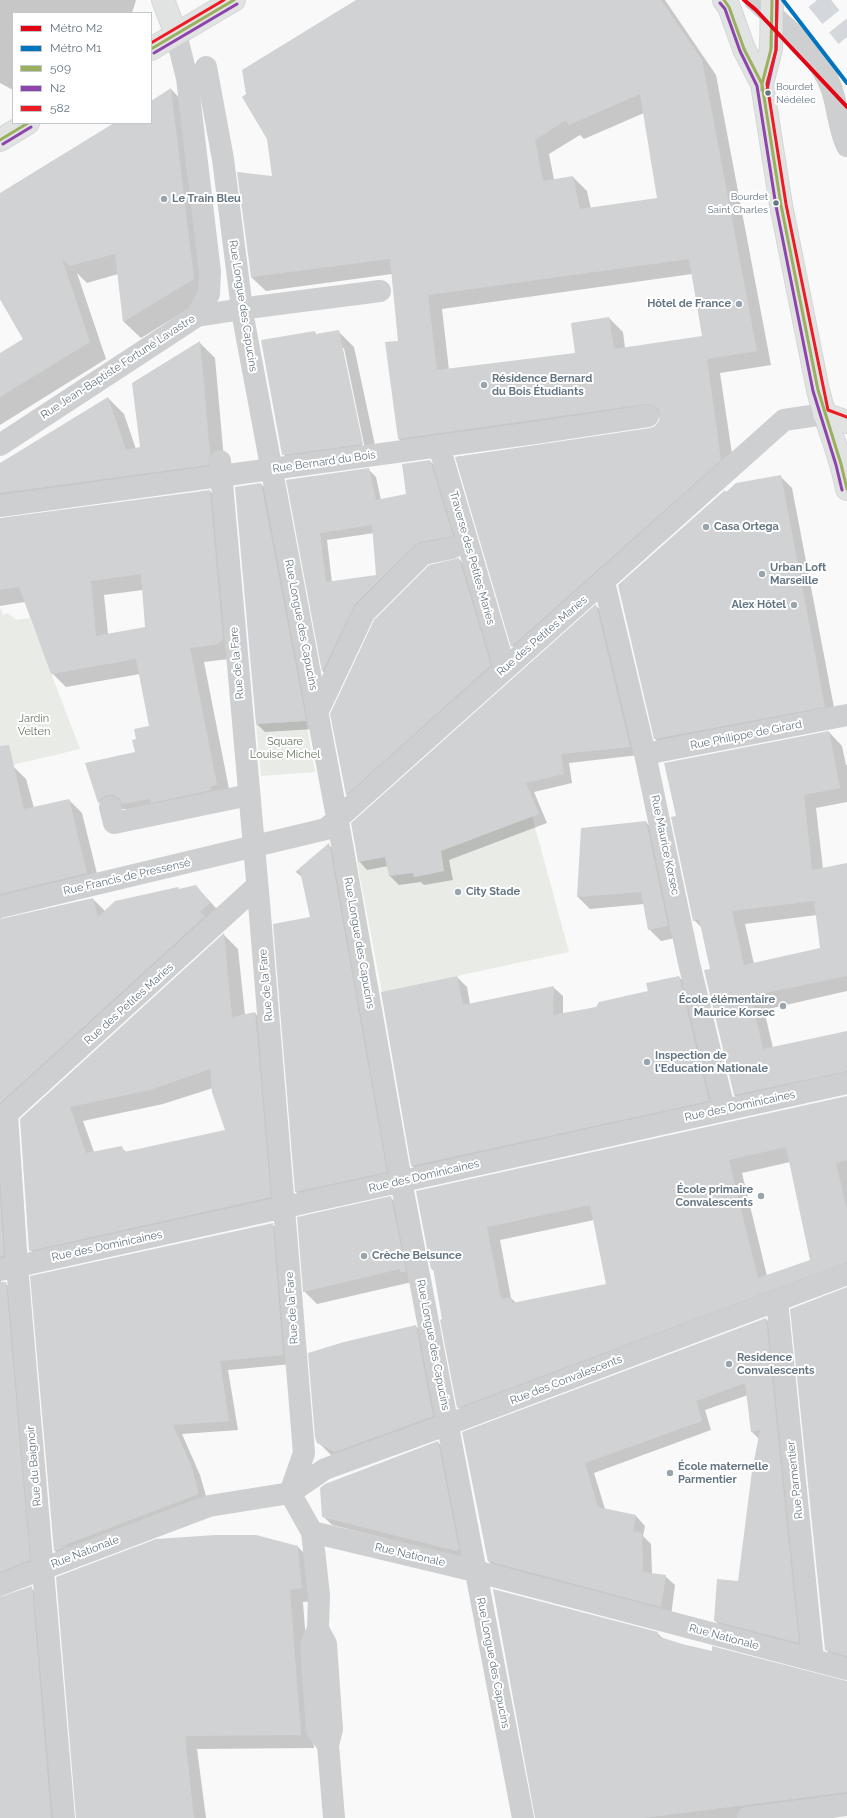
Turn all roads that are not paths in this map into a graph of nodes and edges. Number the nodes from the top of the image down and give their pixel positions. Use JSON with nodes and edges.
{"nodes":[{"id":1,"x":163,"y":0,"type":"edge"},
{"id":2,"x":234,"y":0,"type":"edge"},
{"id":3,"x":724,"y":0,"type":"edge"},
{"id":4,"x":755,"y":0,"type":"edge"},
{"id":5,"x":772,"y":8,"type":"edge"},
{"id":6,"x":176,"y":34,"type":"junction"},
{"id":7,"x":152,"y":48,"type":"edge"},
{"id":8,"x":206,"y":67,"type":"dead end"},
{"id":9,"x":762,"y":84,"type":"junction"},
{"id":10,"x":26,"y":124,"type":"edge"},
{"id":11,"x":0,"y":140,"type":"edge"},
{"id":12,"x":847,"y":146,"type":"edge"},
{"id":13,"x":380,"y":291,"type":"dead end"},
{"id":14,"x":242,"y":310,"type":"junction"},
{"id":15,"x":197,"y":316,"type":"junction"},
{"id":16,"x":824,"y":414,"type":"junction"},
{"id":17,"x":648,"y":416,"type":"dead end"},
{"id":18,"x":847,"y":422,"type":"edge"},
{"id":19,"x":0,"y":445,"type":"edge"},
{"id":20,"x":439,"y":446,"type":"junction"},
{"id":21,"x":221,"y":468,"type":"junction"},
{"id":22,"x":271,"y":469,"type":"junction"},
{"id":23,"x":847,"y":489,"type":"edge"},
{"id":24,"x":0,"y":506,"type":"edge"},
{"id":25,"x":452,"y":548,"type":"dead end"},
{"id":26,"x":604,"y":582,"type":"junction"},
{"id":27,"x":505,"y":669,"type":"junction"},
{"id":28,"x":317,"y":713,"type":"junction"},
{"id":29,"x":846,"y":721,"type":"edge"},
{"id":30,"x":645,"y":754,"type":"junction"},
{"id":31,"x":249,"y":795,"type":"junction"},
{"id":32,"x":110,"y":807,"type":"dead end"},
{"id":33,"x":337,"y":819,"type":"junction"},
{"id":34,"x":254,"y":846,"type":"junction"},
{"id":35,"x":257,"y":886,"type":"junction"},
{"id":36,"x":0,"y":907,"type":"edge"},
{"id":37,"x":847,"y":1083,"type":"edge"},
{"id":38,"x":724,"y":1109,"type":"junction"},
{"id":39,"x":4,"y":1117,"type":"edge"},
{"id":40,"x":402,"y":1181,"type":"junction"},
{"id":41,"x":285,"y":1208,"type":"junction"},
{"id":42,"x":8,"y":1268,"type":"edge"},
{"id":43,"x":847,"y":1274,"type":"edge"},
{"id":44,"x":777,"y":1301,"type":"junction"},
{"id":45,"x":449,"y":1424,"type":"junction"},
{"id":46,"x":290,"y":1493,"type":"junction"},
{"id":47,"x":312,"y":1532,"type":"junction"},
{"id":48,"x":42,"y":1569,"type":"junction"},
{"id":49,"x":475,"y":1571,"type":"junction"},
{"id":50,"x":0,"y":1585,"type":"edge"},
{"id":51,"x":813,"y":1660,"type":"junction"},
{"id":52,"x":847,"y":1669,"type":"edge"},
{"id":53,"x":847,"y":1805,"type":"edge"},
{"id":54,"x":64,"y":1818,"type":"edge"},
{"id":55,"x":334,"y":1818,"type":"edge"},
{"id":56,"x":523,"y":1818,"type":"edge"},
{"id":57,"x":748,"y":1818,"type":"edge"}],
"edges":[{"from":1,"to":6,"type":"main road"},
{"from":2,"to":6,"type":"main road"},
{"from":3,"to":9,"type":"main road"},
{"from":4,"to":5,"type":"street"},
{"from":5,"to":9,"type":"main road"},
{"from":5,"to":12,"type":"street"},
{"from":6,"to":7,"type":"main road"},
{"from":6,"to":15,"type":"street","name":"Rue Jean-Baptiste Fortuné Lavastre"},
{"from":8,"to":14,"type":"street","name":"Rue Longue des Capucins"},
{"from":9,"to":16,"type":"main road"},
{"from":10,"to":11,"type":"main road"},
{"from":13,"to":14,"type":"street"},
{"from":14,"to":15,"type":"street"},
{"from":14,"to":22,"type":"street","name":"Rue Longue des Capucins"},
{"from":15,"to":19,"type":"street","name":"Rue Jean-Baptiste Fortuné Lavastre"},
{"from":16,"to":18,"type":"main road"},
{"from":16,"to":23,"type":"main road"},
{"from":16,"to":26,"type":"street","name":"Rue des Petites Maries"},
{"from":17,"to":20,"type":"street","name":"Rue Bernard du Bois"},
{"from":20,"to":22,"type":"street","name":"Rue Bernard du Bois"},
{"from":20,"to":27,"type":"street","name":"Traverse des Petites Maries"},
{"from":21,"to":22,"type":"street","name":"Rue Bernard du Bois"},
{"from":21,"to":24,"type":"street","name":"Rue Bernard du Bois"},
{"from":21,"to":31,"type":"street","name":"Rue de la Fare"},
{"from":22,"to":28,"type":"street","name":"Rue Longue des Capucins"},
{"from":25,"to":28,"type":"street"},
{"from":26,"to":27,"type":"street","name":"Rue des Petites Maries"},
{"from":26,"to":30,"type":"street","name":"Rue Maurice Korsec"},
{"from":27,"to":33,"type":"street","name":"Rue des Petites Maries"},
{"from":28,"to":33,"type":"street","name":"Rue Longue des Capucins"},
{"from":29,"to":30,"type":"street","name":"Rue Philippe de Girard"},
{"from":30,"to":38,"type":"street","name":"Rue Maurice Korsec"},
{"from":31,"to":32,"type":"street"},
{"from":31,"to":34,"type":"street","name":"Rue de la Fare"},
{"from":33,"to":34,"type":"street","name":"Rue des Petites Maries"},
{"from":33,"to":40,"type":"street","name":"Rue Longue des Capucins"},
{"from":34,"to":35,"type":"street","name":"Rue de la Fare"},
{"from":34,"to":36,"type":"street","name":"Rue Francis de Pressensé"},
{"from":35,"to":39,"type":"street","name":"Rue des Petites Maries"},
{"from":35,"to":41,"type":"street","name":"Rue de la Fare"},
{"from":37,"to":38,"type":"street","name":"Rue des Dominicaines"},
{"from":38,"to":40,"type":"street","name":"Rue des Dominicaines"},
{"from":39,"to":42,"type":"street","name":"Rue du Baignoir"},
{"from":40,"to":41,"type":"street","name":"Rue des Dominicaines"},
{"from":40,"to":45,"type":"street","name":"Rue Longue des Capucins"},
{"from":41,"to":42,"type":"street","name":"Rue des Dominicaines"},
{"from":41,"to":46,"type":"street","name":"Rue de la Fare"},
{"from":42,"to":48,"type":"street","name":"Rue du Baignoir"},
{"from":43,"to":44,"type":"street","name":"Rue des Convalescents"},
{"from":44,"to":45,"type":"street","name":"Rue des Convalescents"},
{"from":44,"to":51,"type":"street","name":"Rue Parmentier"},
{"from":45,"to":46,"type":"street","name":"Rue des Convalescents"},
{"from":45,"to":49,"type":"street","name":"Rue Longue des Capucins"},
{"from":46,"to":47,"type":"street"},
{"from":46,"to":48,"type":"street","name":"Rue Nationale"},
{"from":47,"to":49,"type":"street","name":"Rue Nationale"},
{"from":47,"to":55,"type":"street"},
{"from":48,"to":50,"type":"street","name":"Rue Nationale"},
{"from":48,"to":54,"type":"street","name":"Rue du Baignoir"},
{"from":49,"to":51,"type":"street","name":"Rue Nationale"},
{"from":49,"to":56,"type":"street","name":"Rue Longue des Capucins"},
{"from":51,"to":52,"type":"street","name":"Rue Nationale"},
{"from":53,"to":57,"type":"street"}]}
